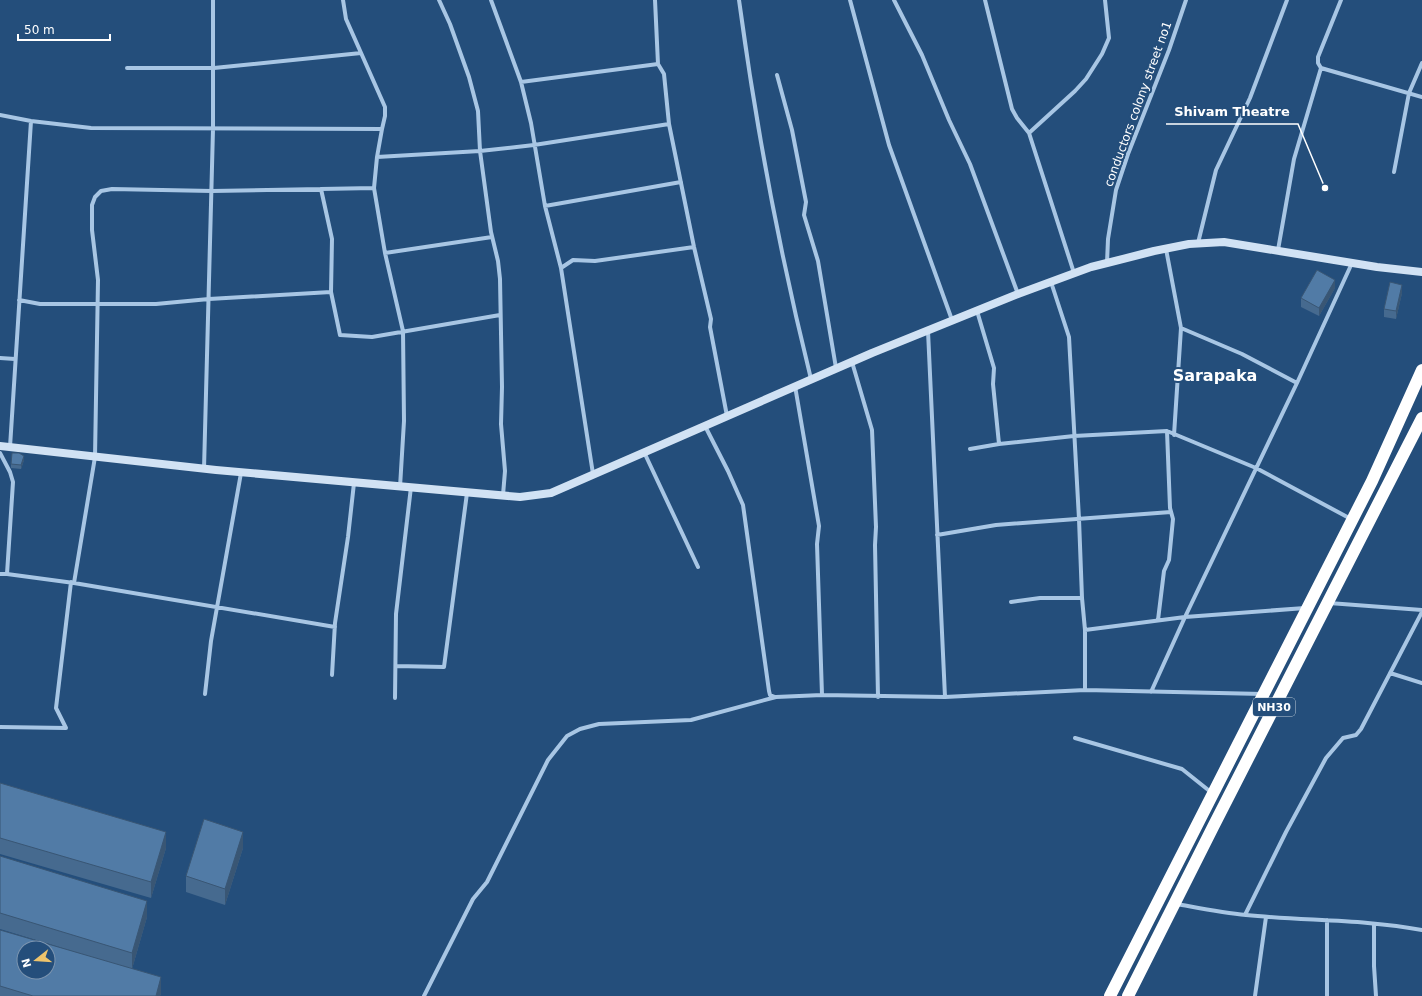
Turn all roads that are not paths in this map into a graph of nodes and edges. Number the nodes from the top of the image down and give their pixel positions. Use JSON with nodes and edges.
{"nodes":[{"id":1,"x":213,"y":0,"type":"edge"},
{"id":2,"x":343,"y":0,"type":"edge"},
{"id":3,"x":438,"y":0,"type":"edge"},
{"id":4,"x":491,"y":0,"type":"edge"},
{"id":5,"x":655,"y":0,"type":"edge"},
{"id":6,"x":739,"y":0,"type":"edge"},
{"id":7,"x":850,"y":0,"type":"edge"},
{"id":8,"x":894,"y":0,"type":"edge"},
{"id":9,"x":985,"y":0,"type":"edge"},
{"id":10,"x":1105,"y":0,"type":"edge"},
{"id":11,"x":1186,"y":0,"type":"edge"},
{"id":12,"x":1286,"y":0,"type":"edge"},
{"id":13,"x":1341,"y":0,"type":"edge"},
{"id":14,"x":361,"y":53,"type":"junction"},
{"id":15,"x":1422,"y":63,"type":"edge"},
{"id":16,"x":658,"y":64,"type":"junction"},
{"id":17,"x":127,"y":68,"type":"dead end"},
{"id":18,"x":214,"y":68,"type":"junction"},
{"id":19,"x":1321,"y":68,"type":"junction"},
{"id":20,"x":777,"y":75,"type":"dead end"},
{"id":21,"x":521,"y":82,"type":"junction"},
{"id":22,"x":1409,"y":93,"type":"junction"},
{"id":23,"x":1422,"y":97,"type":"edge"},
{"id":24,"x":0,"y":115,"type":"edge"},
{"id":25,"x":31,"y":121,"type":"junction"},
{"id":26,"x":669,"y":124,"type":"junction"},
{"id":27,"x":213,"y":129,"type":"junction"},
{"id":28,"x":382,"y":129,"type":"junction"},
{"id":29,"x":1029,"y":133,"type":"junction"},
{"id":30,"x":534,"y":145,"type":"junction"},
{"id":31,"x":480,"y":151,"type":"junction"},
{"id":32,"x":377,"y":157,"type":"junction"},
{"id":33,"x":1394,"y":172,"type":"dead end"},
{"id":34,"x":681,"y":182,"type":"junction"},
{"id":35,"x":374,"y":188,"type":"junction"},
{"id":36,"x":321,"y":189,"type":"junction"},
{"id":37,"x":212,"y":191,"type":"junction"},
{"id":38,"x":545,"y":206,"type":"junction"},
{"id":39,"x":492,"y":237,"type":"junction"},
{"id":40,"x":1198,"y":244,"type":"junction"},
{"id":41,"x":694,"y":247,"type":"junction"},
{"id":42,"x":1166,"y":248,"type":"junction"},
{"id":43,"x":1278,"y":250,"type":"junction"},
{"id":44,"x":385,"y":253,"type":"junction"},
{"id":45,"x":1107,"y":262,"type":"junction"},
{"id":46,"x":1352,"y":263,"type":"junction"},
{"id":47,"x":561,"y":268,"type":"junction"},
{"id":48,"x":1422,"y":272,"type":"edge"},
{"id":49,"x":1074,"y":273,"type":"junction"},
{"id":50,"x":1051,"y":282,"type":"junction"},
{"id":51,"x":331,"y":292,"type":"junction"},
{"id":52,"x":1018,"y":294,"type":"junction"},
{"id":53,"x":209,"y":299,"type":"junction"},
{"id":54,"x":19,"y":300,"type":"junction"},
{"id":55,"x":98,"y":304,"type":"junction"},
{"id":56,"x":977,"y":311,"type":"junction"},
{"id":57,"x":500,"y":315,"type":"junction"},
{"id":58,"x":952,"y":320,"type":"junction"},
{"id":59,"x":1181,"y":328,"type":"junction"},
{"id":60,"x":403,"y":330,"type":"junction"},
{"id":61,"x":928,"y":330,"type":"junction"},
{"id":62,"x":0,"y":358,"type":"edge"},
{"id":63,"x":15,"y":359,"type":"junction"},
{"id":64,"x":852,"y":362,"type":"junction"},
{"id":65,"x":836,"y":368,"type":"junction"},
{"id":66,"x":1422,"y":370,"type":"edge"},
{"id":67,"x":812,"y":379,"type":"junction"},
{"id":68,"x":1297,"y":383,"type":"junction"},
{"id":69,"x":795,"y":386,"type":"junction"},
{"id":70,"x":727,"y":416,"type":"junction"},
{"id":71,"x":1422,"y":418,"type":"edge"},
{"id":72,"x":705,"y":426,"type":"junction"},
{"id":73,"x":1167,"y":431,"type":"junction"},
{"id":74,"x":1174,"y":435,"type":"junction"},
{"id":75,"x":1074,"y":436,"type":"junction"},
{"id":76,"x":998,"y":444,"type":"junction"},
{"id":77,"x":0,"y":446,"type":"edge"},
{"id":78,"x":10,"y":447,"type":"junction"},
{"id":79,"x":970,"y":449,"type":"dead end"},
{"id":80,"x":644,"y":452,"type":"junction"},
{"id":81,"x":0,"y":453,"type":"edge"},
{"id":82,"x":95,"y":457,"type":"junction"},
{"id":83,"x":1256,"y":468,"type":"junction"},
{"id":84,"x":204,"y":469,"type":"junction"},
{"id":85,"x":241,"y":472,"type":"junction"},
{"id":86,"x":593,"y":475,"type":"junction"},
{"id":87,"x":354,"y":483,"type":"junction"},
{"id":88,"x":400,"y":486,"type":"junction"},
{"id":89,"x":411,"y":488,"type":"junction"},
{"id":90,"x":467,"y":493,"type":"junction"},
{"id":91,"x":503,"y":496,"type":"junction"},
{"id":92,"x":1172,"y":512,"type":"junction"},
{"id":93,"x":1079,"y":519,"type":"junction"},
{"id":94,"x":1352,"y":520,"type":"junction"},
{"id":95,"x":938,"y":535,"type":"junction"},
{"id":96,"x":698,"y":567,"type":"dead end"},
{"id":97,"x":0,"y":574,"type":"edge"},
{"id":98,"x":7,"y":574,"type":"junction"},
{"id":99,"x":0,"y":580,"type":"edge"},
{"id":100,"x":72,"y":582,"type":"junction"},
{"id":101,"x":1082,"y":598,"type":"junction"},
{"id":102,"x":1011,"y":602,"type":"dead end"},
{"id":103,"x":1328,"y":602,"type":"junction"},
{"id":104,"x":217,"y":606,"type":"junction"},
{"id":105,"x":1307,"y":608,"type":"junction"},
{"id":106,"x":1422,"y":611,"type":"edge"},
{"id":107,"x":1185,"y":617,"type":"junction"},
{"id":108,"x":1158,"y":620,"type":"junction"},
{"id":109,"x":335,"y":627,"type":"junction"},
{"id":110,"x":1085,"y":630,"type":"junction"},
{"id":111,"x":396,"y":666,"type":"junction"},
{"id":112,"x":1390,"y":673,"type":"junction"},
{"id":113,"x":332,"y":675,"type":"dead end"},
{"id":114,"x":1422,"y":683,"type":"edge"},
{"id":115,"x":1085,"y":690,"type":"junction"},
{"id":116,"x":1151,"y":692,"type":"junction"},
{"id":117,"x":205,"y":694,"type":"dead end"},
{"id":118,"x":1263,"y":694,"type":"junction"},
{"id":119,"x":822,"y":696,"type":"junction"},
{"id":120,"x":776,"y":697,"type":"junction"},
{"id":121,"x":878,"y":697,"type":"junction"},
{"id":122,"x":944,"y":697,"type":"junction"},
{"id":123,"x":395,"y":698,"type":"dead end"},
{"id":124,"x":0,"y":727,"type":"edge"},
{"id":125,"x":1075,"y":738,"type":"dead end"},
{"id":126,"x":1212,"y":793,"type":"junction"},
{"id":127,"x":1174,"y":904,"type":"junction"},
{"id":128,"x":1245,"y":916,"type":"junction"},
{"id":129,"x":1266,"y":916,"type":"junction"},
{"id":130,"x":1327,"y":920,"type":"junction"},
{"id":131,"x":1374,"y":924,"type":"junction"},
{"id":132,"x":1422,"y":930,"type":"edge"},
{"id":133,"x":424,"y":996,"type":"edge"},
{"id":134,"x":1110,"y":996,"type":"edge"},
{"id":135,"x":1128,"y":996,"type":"edge"},
{"id":136,"x":1255,"y":996,"type":"edge"},
{"id":137,"x":1327,"y":996,"type":"edge"},
{"id":138,"x":1376,"y":996,"type":"edge"}],
"edges":[{"from":1,"to":18,"type":"street"},
{"from":2,"to":14,"type":"street"},
{"from":3,"to":31,"type":"street"},
{"from":4,"to":21,"type":"street"},
{"from":5,"to":16,"type":"street"},
{"from":6,"to":67,"type":"street"},
{"from":7,"to":58,"type":"street"},
{"from":8,"to":52,"type":"street"},
{"from":9,"to":29,"type":"street"},
{"from":10,"to":29,"type":"street"},
{"from":11,"to":45,"type":"street","name":"conductors colony street no1"},
{"from":12,"to":40,"type":"street"},
{"from":13,"to":19,"type":"street"},
{"from":14,"to":18,"type":"street"},
{"from":14,"to":28,"type":"street"},
{"from":15,"to":22,"type":"street"},
{"from":16,"to":21,"type":"street"},
{"from":16,"to":26,"type":"street"},
{"from":17,"to":18,"type":"street"},
{"from":18,"to":27,"type":"street"},
{"from":19,"to":22,"type":"street"},
{"from":19,"to":43,"type":"street"},
{"from":20,"to":65,"type":"street"},
{"from":21,"to":30,"type":"street"},
{"from":22,"to":23,"type":"street"},
{"from":22,"to":33,"type":"street"},
{"from":24,"to":25,"type":"street"},
{"from":25,"to":27,"type":"street"},
{"from":25,"to":54,"type":"street"},
{"from":26,"to":30,"type":"street"},
{"from":26,"to":34,"type":"street"},
{"from":27,"to":28,"type":"street"},
{"from":27,"to":37,"type":"street"},
{"from":28,"to":32,"type":"street"},
{"from":29,"to":49,"type":"street"},
{"from":30,"to":31,"type":"street"},
{"from":30,"to":38,"type":"street"},
{"from":31,"to":32,"type":"street"},
{"from":31,"to":39,"type":"street"},
{"from":32,"to":35,"type":"street"},
{"from":34,"to":38,"type":"street"},
{"from":34,"to":41,"type":"street"},
{"from":35,"to":36,"type":"street"},
{"from":35,"to":44,"type":"street"},
{"from":36,"to":37,"type":"street"},
{"from":36,"to":51,"type":"street"},
{"from":37,"to":53,"type":"street"},
{"from":37,"to":55,"type":"street"},
{"from":38,"to":47,"type":"street"},
{"from":39,"to":44,"type":"street"},
{"from":39,"to":57,"type":"street"},
{"from":40,"to":42,"type":"main road"},
{"from":40,"to":43,"type":"main road"},
{"from":41,"to":47,"type":"street"},
{"from":41,"to":70,"type":"street"},
{"from":42,"to":45,"type":"main road"},
{"from":42,"to":59,"type":"street"},
{"from":43,"to":46,"type":"main road"},
{"from":44,"to":60,"type":"street"},
{"from":45,"to":49,"type":"main road"},
{"from":46,"to":48,"type":"main road"},
{"from":46,"to":68,"type":"street"},
{"from":47,"to":86,"type":"street"},
{"from":49,"to":50,"type":"main road"},
{"from":50,"to":52,"type":"main road"},
{"from":50,"to":75,"type":"street"},
{"from":51,"to":53,"type":"street"},
{"from":51,"to":60,"type":"street"},
{"from":52,"to":56,"type":"main road"},
{"from":53,"to":55,"type":"street"},
{"from":53,"to":84,"type":"street"},
{"from":54,"to":55,"type":"street"},
{"from":54,"to":63,"type":"street"},
{"from":55,"to":82,"type":"street"},
{"from":56,"to":58,"type":"main road"},
{"from":56,"to":76,"type":"street"},
{"from":57,"to":60,"type":"street"},
{"from":57,"to":91,"type":"street"},
{"from":58,"to":61,"type":"main road"},
{"from":59,"to":68,"type":"street"},
{"from":59,"to":74,"type":"street"},
{"from":60,"to":88,"type":"street"},
{"from":61,"to":64,"type":"main road"},
{"from":61,"to":95,"type":"street"},
{"from":62,"to":63,"type":"street"},
{"from":63,"to":78,"type":"street"},
{"from":64,"to":65,"type":"main road"},
{"from":64,"to":121,"type":"street"},
{"from":65,"to":67,"type":"main road"},
{"from":66,"to":94,"type":"highway"},
{"from":67,"to":69,"type":"main road"},
{"from":68,"to":83,"type":"street"},
{"from":69,"to":70,"type":"main road"},
{"from":69,"to":119,"type":"street"},
{"from":70,"to":72,"type":"main road"},
{"from":71,"to":103,"type":"highway","number":"NH30"},
{"from":72,"to":80,"type":"main road"},
{"from":72,"to":120,"type":"street"},
{"from":73,"to":74,"type":"street"},
{"from":73,"to":75,"type":"street"},
{"from":73,"to":92,"type":"street"},
{"from":74,"to":83,"type":"street"},
{"from":75,"to":76,"type":"street"},
{"from":75,"to":93,"type":"street"},
{"from":76,"to":79,"type":"street"},
{"from":77,"to":78,"type":"main road"},
{"from":78,"to":82,"type":"main road"},
{"from":80,"to":86,"type":"main road"},
{"from":80,"to":96,"type":"street"},
{"from":81,"to":98,"type":"street"},
{"from":82,"to":84,"type":"main road"},
{"from":82,"to":100,"type":"street"},
{"from":83,"to":94,"type":"street"},
{"from":83,"to":107,"type":"street"},
{"from":84,"to":85,"type":"main road"},
{"from":85,"to":87,"type":"main road"},
{"from":85,"to":104,"type":"street"},
{"from":86,"to":91,"type":"main road"},
{"from":87,"to":88,"type":"main road"},
{"from":87,"to":109,"type":"street"},
{"from":88,"to":89,"type":"main road"},
{"from":89,"to":90,"type":"main road"},
{"from":89,"to":111,"type":"street"},
{"from":90,"to":91,"type":"main road"},
{"from":90,"to":111,"type":"street"},
{"from":92,"to":93,"type":"street"},
{"from":92,"to":108,"type":"street"},
{"from":93,"to":95,"type":"street"},
{"from":93,"to":101,"type":"street"},
{"from":94,"to":105,"type":"highway"},
{"from":95,"to":122,"type":"street"},
{"from":97,"to":98,"type":"street"},
{"from":97,"to":99,"type":"street"},
{"from":98,"to":100,"type":"street"},
{"from":100,"to":104,"type":"street"},
{"from":100,"to":124,"type":"street"},
{"from":101,"to":102,"type":"street"},
{"from":101,"to":110,"type":"street"},
{"from":103,"to":106,"type":"street"},
{"from":103,"to":127,"type":"highway","number":"NH30"},
{"from":104,"to":109,"type":"street"},
{"from":104,"to":117,"type":"street"},
{"from":105,"to":107,"type":"street"},
{"from":105,"to":118,"type":"highway"},
{"from":106,"to":112,"type":"street"},
{"from":107,"to":108,"type":"street"},
{"from":107,"to":116,"type":"street"},
{"from":108,"to":110,"type":"street"},
{"from":109,"to":113,"type":"street"},
{"from":110,"to":115,"type":"street"},
{"from":111,"to":123,"type":"street"},
{"from":112,"to":114,"type":"street"},
{"from":112,"to":128,"type":"street"},
{"from":115,"to":116,"type":"street"},
{"from":115,"to":122,"type":"street"},
{"from":116,"to":118,"type":"street"},
{"from":118,"to":126,"type":"highway"},
{"from":119,"to":120,"type":"street"},
{"from":119,"to":121,"type":"street"},
{"from":120,"to":133,"type":"street"},
{"from":121,"to":122,"type":"street"},
{"from":125,"to":126,"type":"street"},
{"from":126,"to":134,"type":"highway"},
{"from":127,"to":128,"type":"street"},
{"from":127,"to":135,"type":"highway","number":"NH30"},
{"from":128,"to":129,"type":"street"},
{"from":129,"to":130,"type":"street"},
{"from":129,"to":136,"type":"street"},
{"from":130,"to":131,"type":"street"},
{"from":130,"to":137,"type":"street"},
{"from":131,"to":132,"type":"street"},
{"from":131,"to":138,"type":"street"}]}
